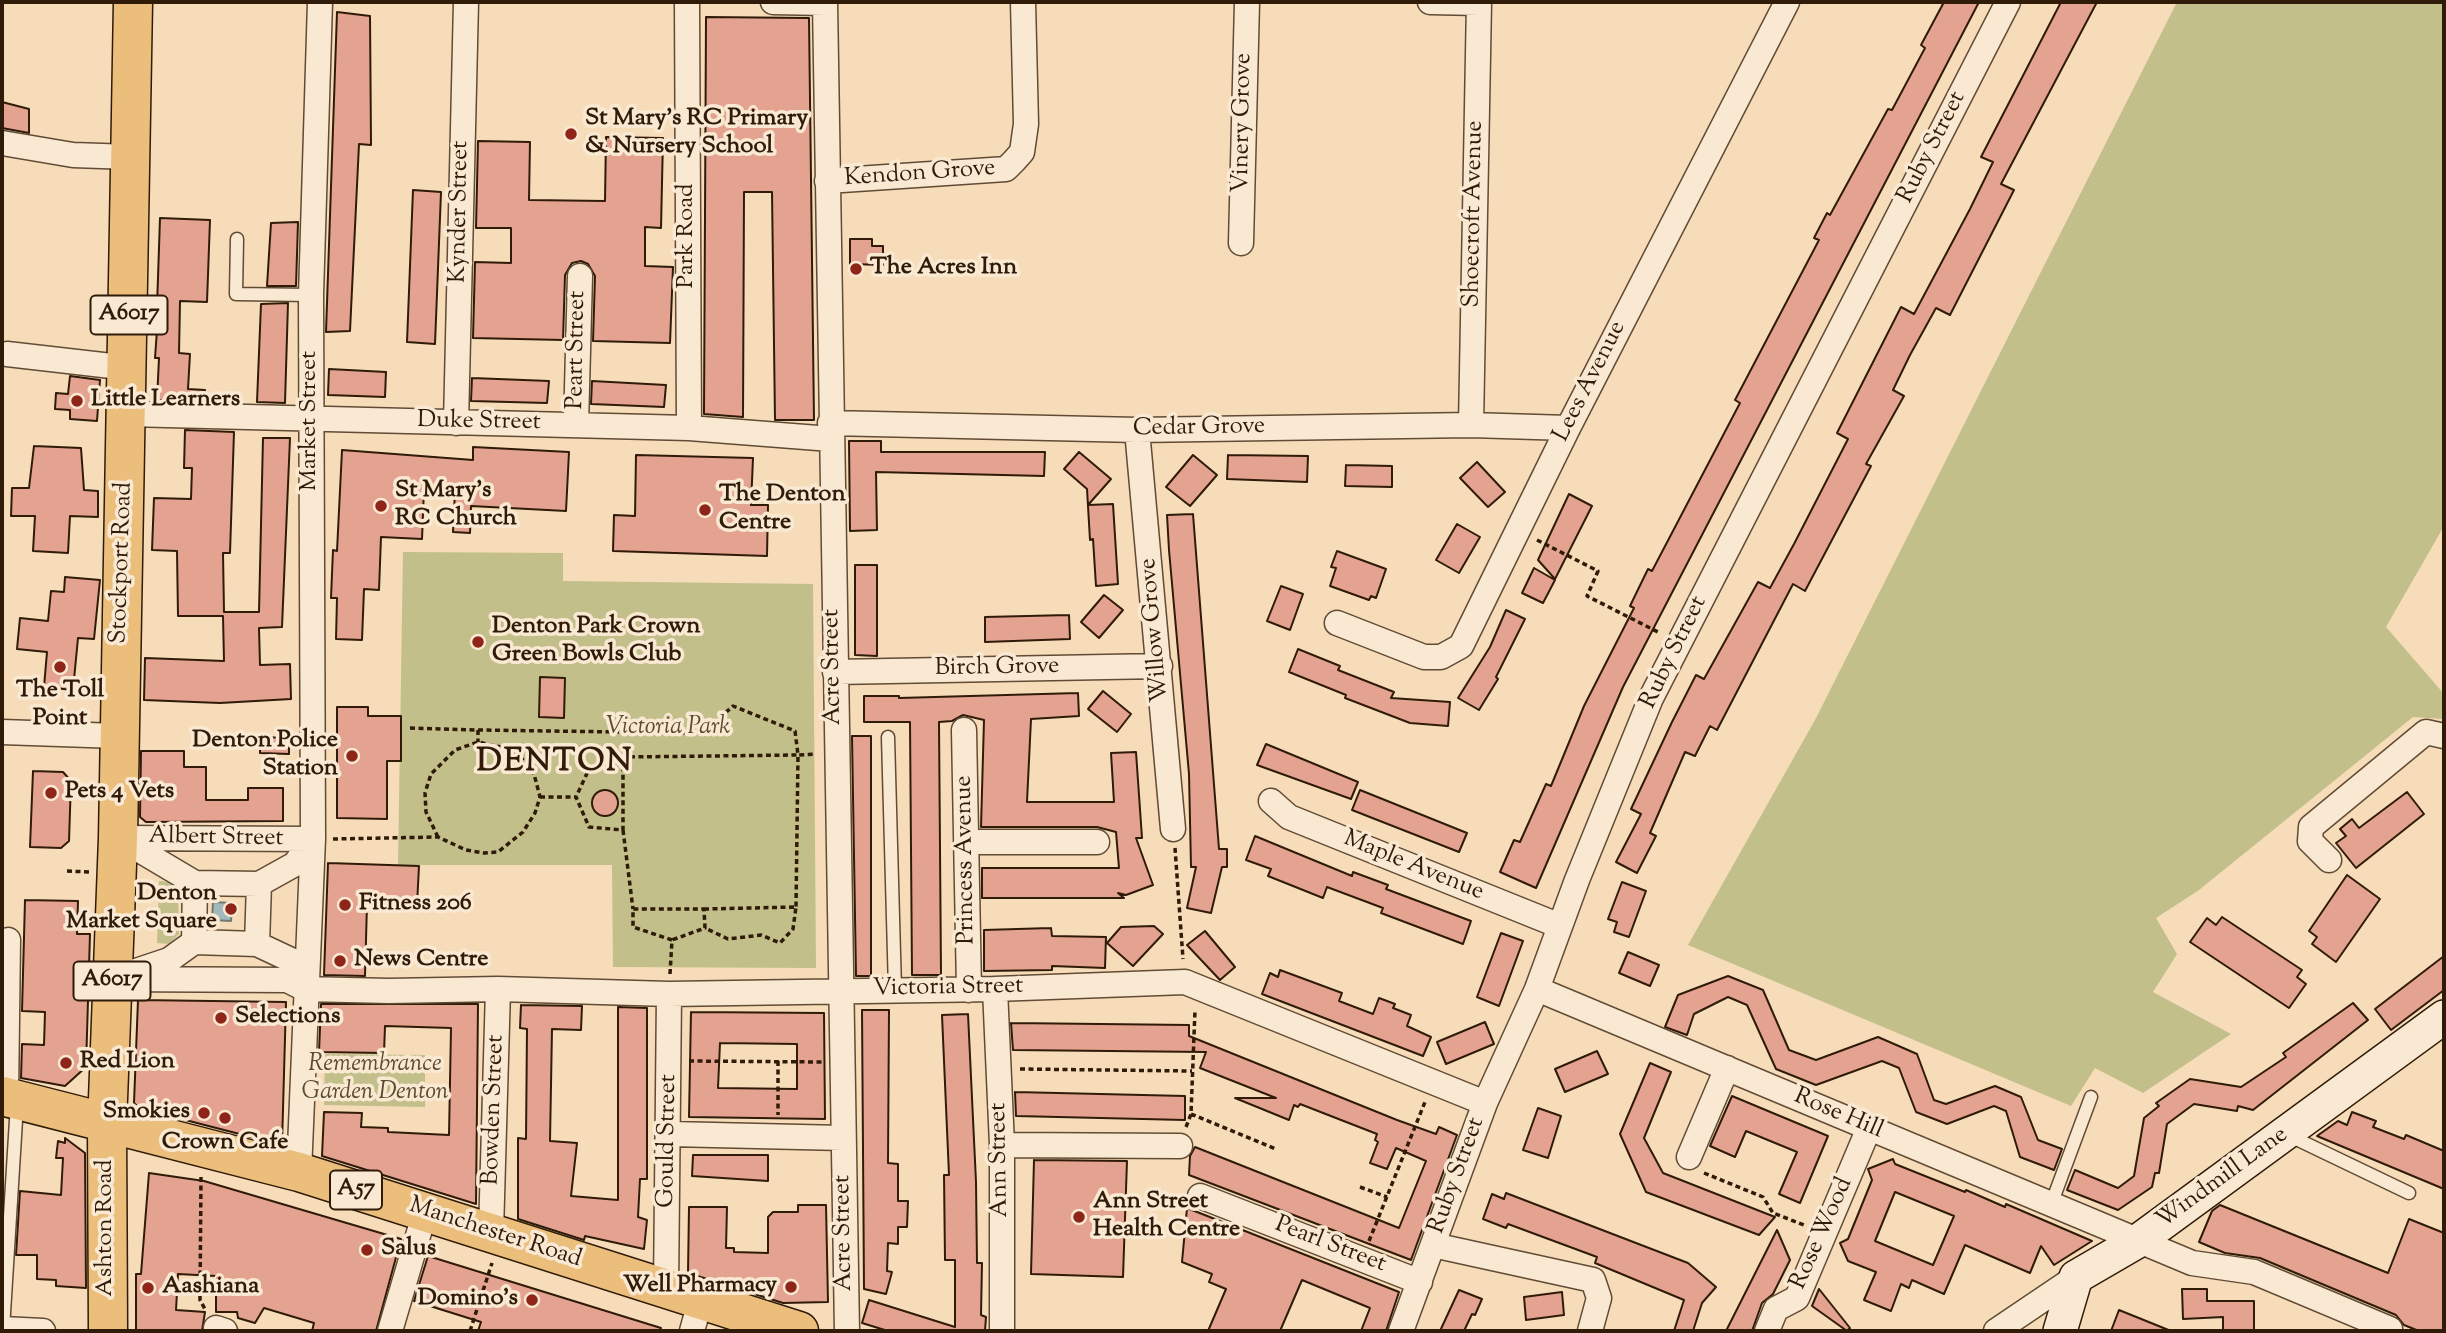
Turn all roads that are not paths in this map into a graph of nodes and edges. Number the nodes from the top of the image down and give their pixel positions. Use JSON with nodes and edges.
{"nodes":[{"id":1,"x":133,"y":2,"type":"edge"},
{"id":2,"x":320,"y":2,"type":"edge"},
{"id":3,"x":466,"y":2,"type":"edge"},
{"id":4,"x":687,"y":2,"type":"edge"},
{"id":5,"x":773,"y":2,"type":"edge"},
{"id":6,"x":825,"y":2,"type":"edge"},
{"id":7,"x":1023,"y":2,"type":"edge"},
{"id":8,"x":1247,"y":2,"type":"edge"},
{"id":9,"x":1430,"y":2,"type":"edge"},
{"id":10,"x":1479,"y":2,"type":"edge"},
{"id":11,"x":1787,"y":2,"type":"edge"},
{"id":12,"x":2008,"y":2,"type":"edge"},
{"id":13,"x":2,"y":143,"type":"edge"},
{"id":14,"x":131,"y":157,"type":"junction"},
{"id":15,"x":827,"y":181,"type":"junction"},
{"id":16,"x":237,"y":239,"type":"dead end"},
{"id":17,"x":1241,"y":243,"type":"dead end"},
{"id":18,"x":580,"y":276,"type":"dead end"},
{"id":19,"x":312,"y":295,"type":"junction"},
{"id":20,"x":4,"y":354,"type":"edge"},
{"id":21,"x":129,"y":368,"type":"junction"},
{"id":22,"x":127,"y":414,"type":"junction"},
{"id":23,"x":311,"y":419,"type":"junction"},
{"id":24,"x":456,"y":423,"type":"junction"},
{"id":25,"x":576,"y":425,"type":"junction"},
{"id":26,"x":1471,"y":425,"type":"junction"},
{"id":27,"x":688,"y":428,"type":"junction"},
{"id":28,"x":1568,"y":428,"type":"junction"},
{"id":29,"x":1137,"y":430,"type":"junction"},
{"id":30,"x":831,"y":431,"type":"junction"},
{"id":31,"x":1337,"y":623,"type":"dead end"},
{"id":32,"x":1160,"y":666,"type":"junction"},
{"id":33,"x":835,"y":672,"type":"junction"},
{"id":34,"x":964,"y":730,"type":"dead end"},
{"id":35,"x":2,"y":732,"type":"edge"},
{"id":36,"x":118,"y":736,"type":"junction"},
{"id":37,"x":2444,"y":736,"type":"edge"},
{"id":38,"x":888,"y":737,"type":"dead end"},
{"id":39,"x":1271,"y":801,"type":"dead end"},
{"id":40,"x":1173,"y":829,"type":"road end"},
{"id":41,"x":118,"y":838,"type":"junction"},
{"id":42,"x":313,"y":839,"type":"junction"},
{"id":43,"x":966,"y":842,"type":"junction"},
{"id":44,"x":1097,"y":842,"type":"dead end"},
{"id":45,"x":2329,"y":860,"type":"dead end"},
{"id":46,"x":195,"y":883,"type":"junction"},
{"id":47,"x":259,"y":884,"type":"junction"},
{"id":48,"x":1560,"y":926,"type":"junction"},
{"id":49,"x":8,"y":940,"type":"dead end"},
{"id":50,"x":194,"y":943,"type":"junction"},
{"id":51,"x":257,"y":944,"type":"junction"},
{"id":52,"x":112,"y":979,"type":"junction"},
{"id":53,"x":305,"y":989,"type":"junction"},
{"id":54,"x":498,"y":989,"type":"junction"},
{"id":55,"x":995,"y":989,"type":"junction"},
{"id":56,"x":1537,"y":989,"type":"junction"},
{"id":57,"x":895,"y":990,"type":"junction"},
{"id":58,"x":969,"y":990,"type":"junction"},
{"id":59,"x":840,"y":991,"type":"junction"},
{"id":60,"x":669,"y":994,"type":"junction"},
{"id":61,"x":2444,"y":1017,"type":"edge"},
{"id":62,"x":1727,"y":1068,"type":"junction"},
{"id":63,"x":2091,"y":1097,"type":"dead end"},
{"id":64,"x":8,"y":1098,"type":"edge"},
{"id":65,"x":1485,"y":1103,"type":"junction"},
{"id":66,"x":107,"y":1125,"type":"junction"},
{"id":67,"x":1869,"y":1128,"type":"junction"},
{"id":68,"x":670,"y":1133,"type":"junction"},
{"id":69,"x":2285,"y":1134,"type":"junction"},
{"id":70,"x":843,"y":1138,"type":"junction"},
{"id":71,"x":1002,"y":1145,"type":"junction"},
{"id":72,"x":1180,"y":1146,"type":"road end"},
{"id":73,"x":1689,"y":1157,"type":"road end"},
{"id":74,"x":299,"y":1172,"type":"junction"},
{"id":75,"x":2409,"y":1193,"type":"dead end"},
{"id":76,"x":1200,"y":1196,"type":"dead end"},
{"id":77,"x":2052,"y":1202,"type":"junction"},
{"id":78,"x":425,"y":1212,"type":"junction"},
{"id":79,"x":496,"y":1234,"type":"junction"},
{"id":80,"x":2138,"y":1241,"type":"junction"},
{"id":81,"x":1433,"y":1245,"type":"junction"},
{"id":82,"x":2076,"y":1277,"type":"junction"},
{"id":83,"x":1420,"y":1282,"type":"junction"},
{"id":84,"x":686,"y":1308,"type":"edge"},
{"id":85,"x":2,"y":1329,"type":"edge"},
{"id":86,"x":2390,"y":1329,"type":"dead end"},
{"id":87,"x":43,"y":1331,"type":"edge"},
{"id":88,"x":108,"y":1331,"type":"edge"},
{"id":89,"x":390,"y":1331,"type":"edge"},
{"id":90,"x":799,"y":1331,"type":"edge"},
{"id":91,"x":847,"y":1331,"type":"edge"},
{"id":92,"x":1002,"y":1331,"type":"edge"},
{"id":93,"x":1401,"y":1331,"type":"edge"},
{"id":94,"x":1590,"y":1331,"type":"edge"},
{"id":95,"x":1767,"y":1331,"type":"edge"},
{"id":96,"x":1996,"y":1331,"type":"edge"},
{"id":97,"x":2060,"y":1331,"type":"edge"}],
"edges":[{"from":1,"to":14,"type":"main road","name":"Stockport Road","number":"A6017"},
{"from":2,"to":19,"type":"street","name":"Market Street"},
{"from":3,"to":24,"type":"street","name":"Kynder Street"},
{"from":4,"to":27,"type":"street","name":"Park Road"},
{"from":5,"to":6,"type":"street"},
{"from":6,"to":15,"type":"street","name":"Acre Street"},
{"from":7,"to":15,"type":"street","name":"Kendon Grove"},
{"from":8,"to":17,"type":"street","name":"Vinery Grove"},
{"from":9,"to":10,"type":"street"},
{"from":10,"to":26,"type":"street","name":"Shoecroft Avenue"},
{"from":11,"to":28,"type":"street","name":"Lees Avenue"},
{"from":12,"to":48,"type":"street","name":"Ruby Street"},
{"from":13,"to":14,"type":"street"},
{"from":14,"to":21,"type":"main road","name":"Stockport Road","number":"A6017"},
{"from":15,"to":30,"type":"street","name":"Acre Street"},
{"from":16,"to":19,"type":"lane"},
{"from":18,"to":25,"type":"street","name":"Peart Street"},
{"from":19,"to":23,"type":"street","name":"Market Street"},
{"from":20,"to":21,"type":"street"},
{"from":21,"to":22,"type":"main road","name":"Stockport Road","number":"A6017"},
{"from":22,"to":23,"type":"street","name":"Duke Street"},
{"from":22,"to":36,"type":"main road","name":"Stockport Road","number":"A6017"},
{"from":23,"to":24,"type":"street","name":"Duke Street"},
{"from":23,"to":42,"type":"street","name":"Market Street"},
{"from":24,"to":25,"type":"street","name":"Duke Street"},
{"from":25,"to":27,"type":"street","name":"Duke Street"},
{"from":26,"to":28,"type":"street","name":"Cedar Grove"},
{"from":26,"to":29,"type":"street","name":"Cedar Grove"},
{"from":27,"to":30,"type":"street","name":"Duke Street"},
{"from":28,"to":31,"type":"street","name":"Lees Avenue"},
{"from":29,"to":30,"type":"street","name":"Cedar Grove"},
{"from":29,"to":32,"type":"street","name":"Willow Grove"},
{"from":30,"to":33,"type":"street","name":"Acre Street"},
{"from":32,"to":33,"type":"street","name":"Birch Grove"},
{"from":32,"to":40,"type":"street","name":"Willow Grove"},
{"from":33,"to":59,"type":"street","name":"Acre Street"},
{"from":34,"to":43,"type":"street","name":"Princess Avenue"},
{"from":35,"to":36,"type":"street"},
{"from":36,"to":41,"type":"main road","name":"Stockport Road","number":"A6017"},
{"from":37,"to":45,"type":"street"},
{"from":38,"to":57,"type":"lane"},
{"from":39,"to":48,"type":"street","name":"Maple Avenue"},
{"from":41,"to":42,"type":"street","name":"Albert Street"},
{"from":41,"to":46,"type":"street"},
{"from":41,"to":52,"type":"main road","name":"Stockport Road","number":"A6017"},
{"from":42,"to":47,"type":"street"},
{"from":42,"to":53,"type":"street","name":"Market Street"},
{"from":43,"to":44,"type":"street"},
{"from":43,"to":58,"type":"street","name":"Princess Avenue"},
{"from":46,"to":47,"type":"street"},
{"from":46,"to":50,"type":"street"},
{"from":47,"to":51,"type":"street"},
{"from":48,"to":56,"type":"street","name":"Ruby Street"},
{"from":49,"to":64,"type":"street"},
{"from":50,"to":51,"type":"street"},
{"from":50,"to":52,"type":"street"},
{"from":51,"to":53,"type":"street"},
{"from":52,"to":53,"type":"street"},
{"from":52,"to":66,"type":"main road","name":"Stockport Road","number":"A6017"},
{"from":53,"to":54,"type":"street","name":"Victoria Street"},
{"from":53,"to":74,"type":"street"},
{"from":54,"to":60,"type":"street","name":"Victoria Street"},
{"from":54,"to":79,"type":"street","name":"Bowden Street"},
{"from":55,"to":58,"type":"street","name":"Victoria Street"},
{"from":55,"to":65,"type":"street","name":"Victoria Street"},
{"from":55,"to":71,"type":"street","name":"Ann Street"},
{"from":56,"to":62,"type":"street","name":"Rose Hill"},
{"from":56,"to":65,"type":"street","name":"Ruby Street"},
{"from":57,"to":58,"type":"street","name":"Victoria Street"},
{"from":57,"to":59,"type":"street","name":"Victoria Street"},
{"from":59,"to":60,"type":"street","name":"Victoria Street"},
{"from":59,"to":70,"type":"street","name":"Acre Street"},
{"from":60,"to":68,"type":"street","name":"Gould Street"},
{"from":61,"to":69,"type":"street","name":"Windmill Lane"},
{"from":62,"to":67,"type":"street","name":"Rose Hill"},
{"from":62,"to":73,"type":"street"},
{"from":63,"to":77,"type":"lane"},
{"from":64,"to":66,"type":"main road","number":"A57"},
{"from":64,"to":85,"type":"lane"},
{"from":65,"to":81,"type":"street","name":"Ruby Street"},
{"from":66,"to":74,"type":"main road","name":"Manchester Road","number":"A57"},
{"from":66,"to":88,"type":"main road","name":"Ashton Road","number":"A6017"},
{"from":67,"to":77,"type":"street","name":"Rose Hill"},
{"from":67,"to":95,"type":"street","name":"Rose Wood"},
{"from":68,"to":70,"type":"street"},
{"from":68,"to":84,"type":"street","name":"Gould Street"},
{"from":69,"to":75,"type":"lane"},
{"from":69,"to":80,"type":"street","name":"Windmill Lane"},
{"from":70,"to":91,"type":"street","name":"Acre Street"},
{"from":71,"to":72,"type":"street"},
{"from":71,"to":92,"type":"street","name":"Ann Street"},
{"from":74,"to":78,"type":"main road","name":"Manchester Road","number":"A57"},
{"from":76,"to":83,"type":"street","name":"Pearl Street"},
{"from":77,"to":80,"type":"street","name":"Rose Hill"},
{"from":78,"to":79,"type":"main road","name":"Manchester Road","number":"A57"},
{"from":78,"to":89,"type":"street"},
{"from":79,"to":84,"type":"main road","name":"Manchester Road","number":"A57"},
{"from":80,"to":82,"type":"street","name":"Windmill Lane"},
{"from":80,"to":86,"type":"street","name":"Rose Hill"},
{"from":81,"to":83,"type":"street","name":"Ruby Street"},
{"from":81,"to":94,"type":"street"},
{"from":82,"to":96,"type":"street","name":"Windmill Lane"},
{"from":82,"to":97,"type":"street"},
{"from":83,"to":93,"type":"street","name":"Ruby Street"},
{"from":84,"to":90,"type":"main road","name":"Manchester Road","number":"A57"},
{"from":85,"to":87,"type":"street"}]}
